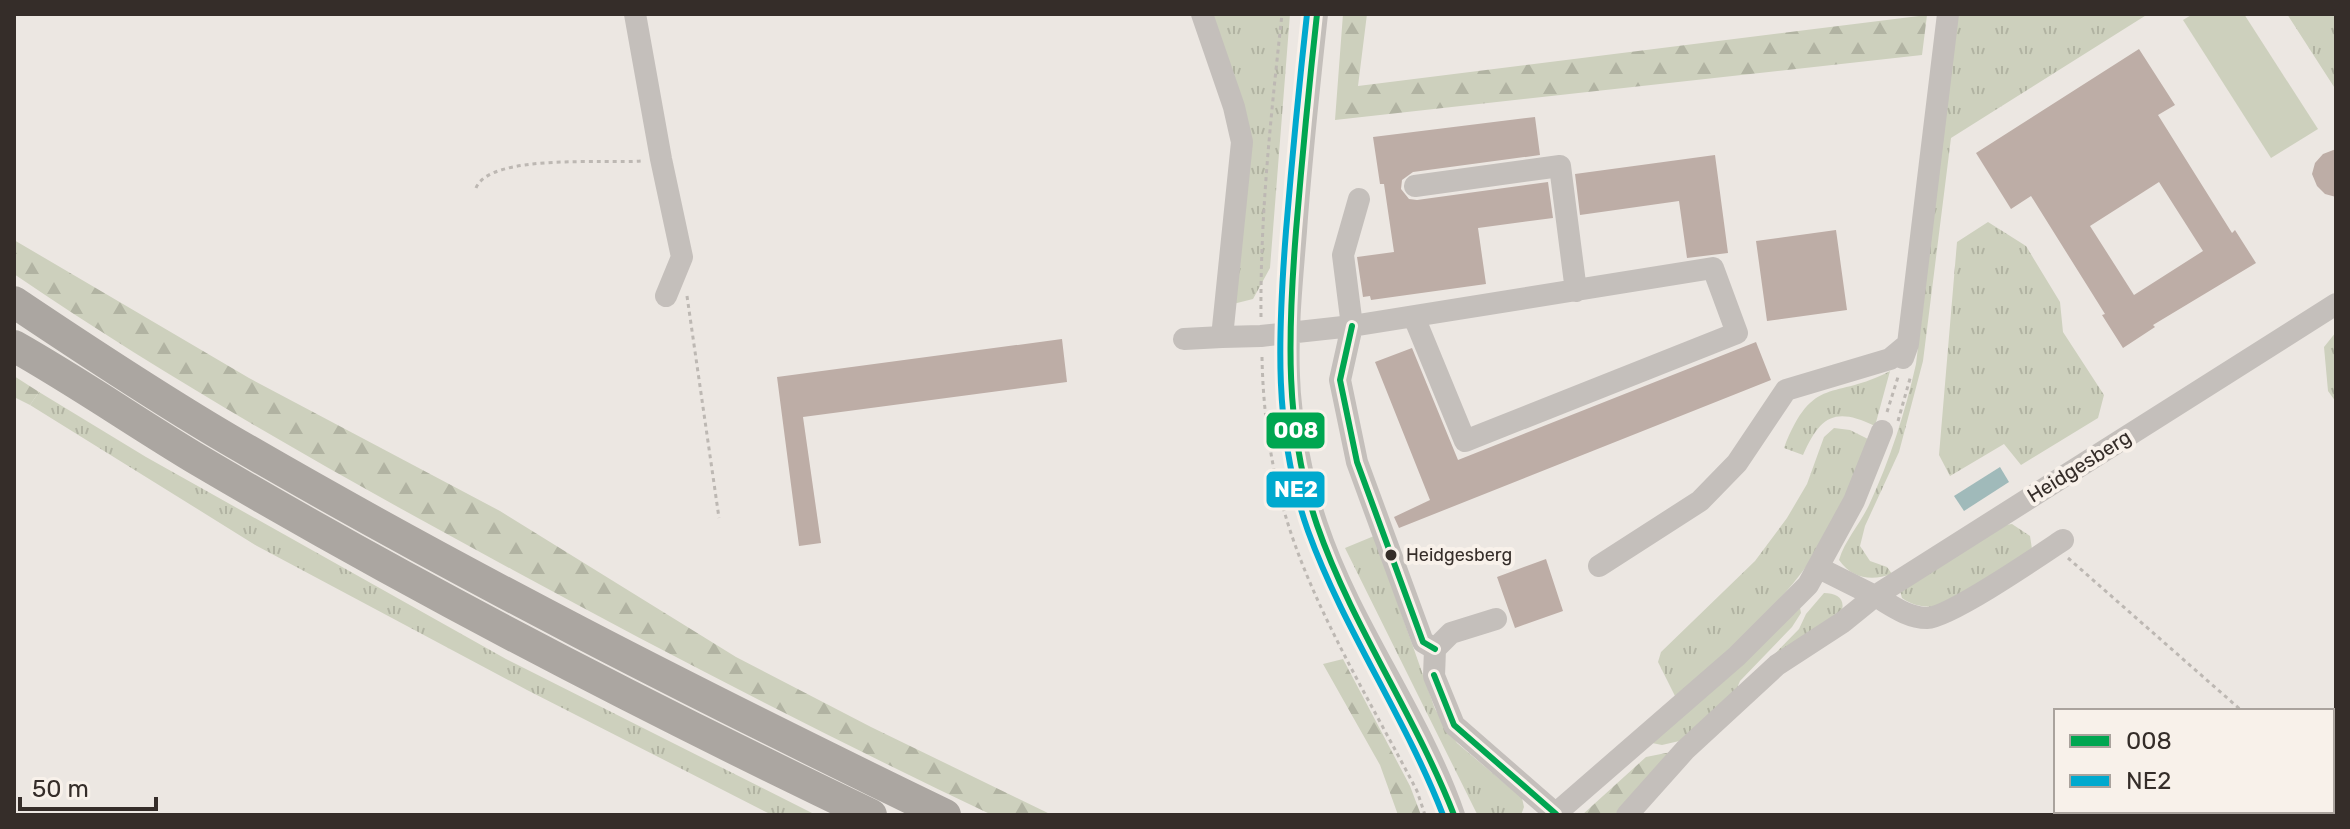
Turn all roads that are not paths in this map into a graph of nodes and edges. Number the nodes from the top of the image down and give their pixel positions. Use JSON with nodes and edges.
{"nodes":[{"id":1,"x":635,"y":14,"type":"edge"},
{"id":2,"x":1202,"y":14,"type":"edge"},
{"id":3,"x":1317,"y":14,"type":"edge"},
{"id":4,"x":1948,"y":14,"type":"edge"},
{"id":5,"x":1415,"y":186,"type":"dead end"},
{"id":6,"x":1359,"y":199,"type":"dead end"},
{"id":7,"x":1576,"y":291,"type":"junction"},
{"id":8,"x":666,"y":296,"type":"dead end"},
{"id":9,"x":14,"y":302,"type":"edge"},
{"id":10,"x":2336,"y":304,"type":"edge"},
{"id":11,"x":1414,"y":317,"type":"junction"},
{"id":12,"x":1352,"y":326,"type":"junction"},
{"id":13,"x":1289,"y":331,"type":"junction"},
{"id":14,"x":1222,"y":337,"type":"junction"},
{"id":15,"x":1184,"y":339,"type":"dead end"},
{"id":16,"x":15,"y":347,"type":"edge"},
{"id":17,"x":1882,"y":431,"type":"road end"},
{"id":18,"x":2059,"y":543,"type":"road end"},
{"id":19,"x":1599,"y":566,"type":"dead end"},
{"id":20,"x":1819,"y":568,"type":"junction"},
{"id":21,"x":1875,"y":596,"type":"junction"},
{"id":22,"x":1496,"y":619,"type":"dead end"},
{"id":23,"x":1435,"y":649,"type":"junction"},
{"id":24,"x":1555,"y":814,"type":"edge"},
{"id":25,"x":871,"y":815,"type":"edge"},
{"id":26,"x":945,"y":815,"type":"edge"},
{"id":27,"x":1454,"y":815,"type":"edge"},
{"id":28,"x":1627,"y":815,"type":"edge"}],
"edges":[{"from":1,"to":8,"type":"street"},
{"from":2,"to":14,"type":"street"},
{"from":3,"to":13,"type":"street"},
{"from":4,"to":19,"type":"street"},
{"from":5,"to":7,"type":"street"},
{"from":6,"to":12,"type":"street"},
{"from":7,"to":11,"type":"street"},
{"from":7,"to":11,"type":"street"},
{"from":9,"to":26,"type":"highway"},
{"from":10,"to":21,"type":"street","name":"Heidgesberg"},
{"from":11,"to":12,"type":"street"},
{"from":12,"to":13,"type":"street"},
{"from":12,"to":23,"type":"street"},
{"from":13,"to":14,"type":"street"},
{"from":13,"to":27,"type":"street"},
{"from":14,"to":15,"type":"street"},
{"from":16,"to":25,"type":"highway"},
{"from":17,"to":20,"type":"street"},
{"from":18,"to":21,"type":"street"},
{"from":20,"to":21,"type":"street"},
{"from":20,"to":24,"type":"street"},
{"from":21,"to":28,"type":"street","name":"Heidgesberg"},
{"from":22,"to":23,"type":"street"},
{"from":23,"to":24,"type":"street"}]}
